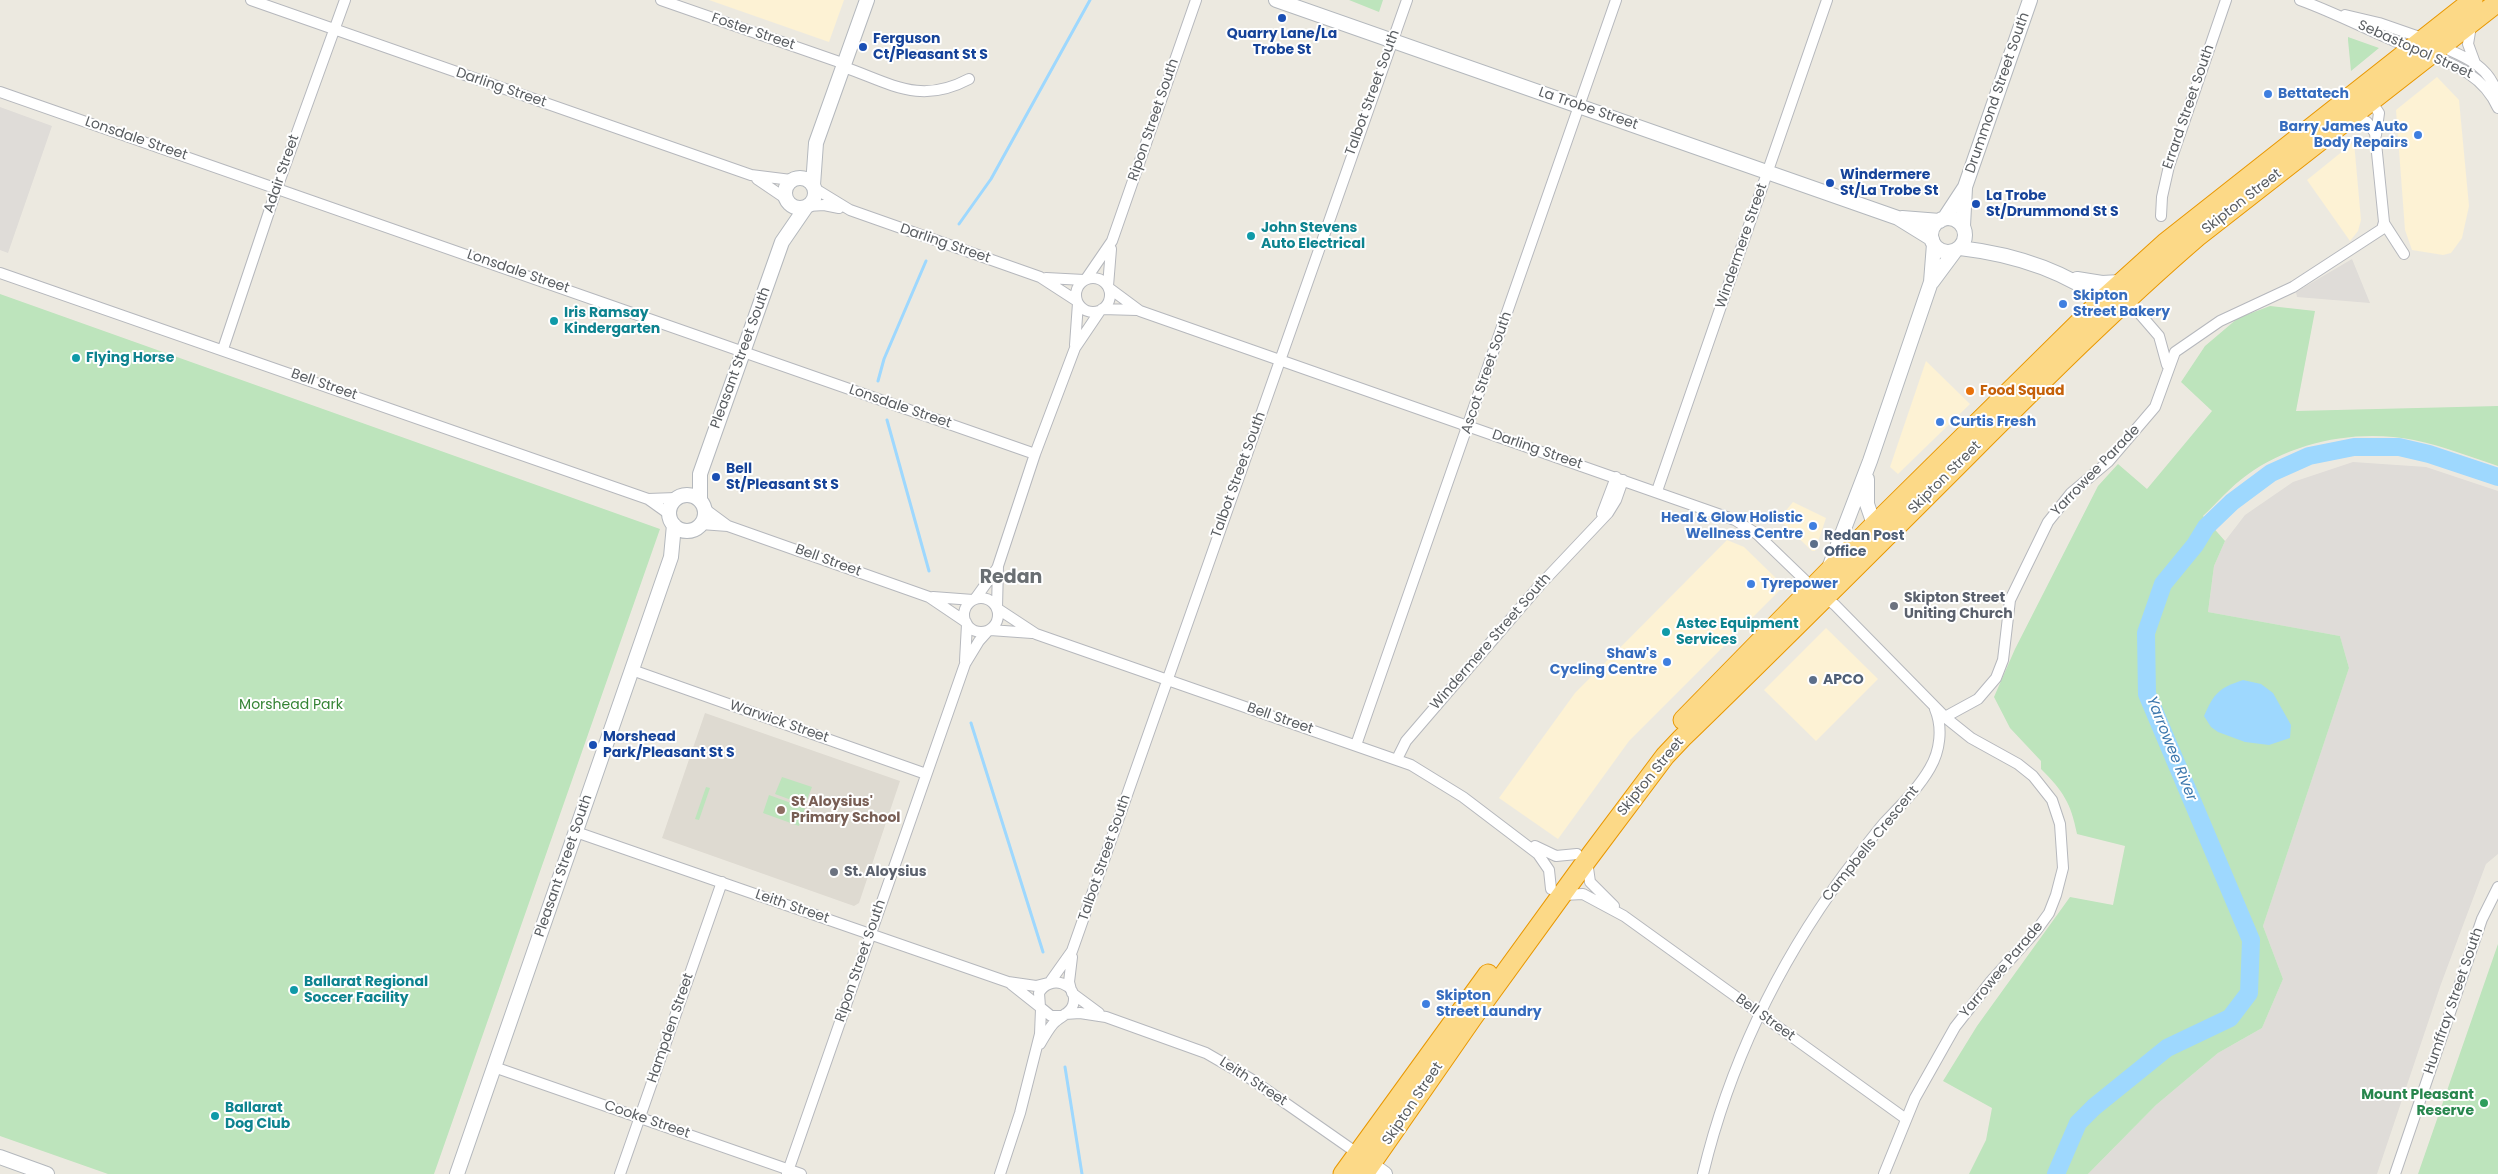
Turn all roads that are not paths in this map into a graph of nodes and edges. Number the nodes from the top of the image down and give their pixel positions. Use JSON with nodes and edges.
{"nodes":[{"id":1,"x":251,"y":0,"type":"edge"},
{"id":2,"x":345,"y":0,"type":"edge"},
{"id":3,"x":661,"y":0,"type":"edge"},
{"id":4,"x":868,"y":0,"type":"edge"},
{"id":5,"x":1196,"y":0,"type":"edge"},
{"id":6,"x":1276,"y":0,"type":"edge"},
{"id":7,"x":1406,"y":0,"type":"edge"},
{"id":8,"x":1616,"y":0,"type":"edge"},
{"id":9,"x":1827,"y":0,"type":"edge"},
{"id":10,"x":2030,"y":0,"type":"edge"},
{"id":11,"x":2226,"y":0,"type":"edge"},
{"id":12,"x":2300,"y":0,"type":"edge"},
{"id":13,"x":2473,"y":0,"type":"edge"},
{"id":14,"x":2498,"y":2,"type":"edge"},
{"id":15,"x":2337,"y":14,"type":"junction"},
{"id":16,"x":2473,"y":20,"type":"junction"},
{"id":17,"x":334,"y":29,"type":"junction"},
{"id":18,"x":1392,"y":40,"type":"junction"},
{"id":19,"x":2417,"y":43,"type":"junction"},
{"id":20,"x":2437,"y":51,"type":"junction"},
{"id":21,"x":2475,"y":63,"type":"junction"},
{"id":22,"x":844,"y":66,"type":"junction"},
{"id":23,"x":970,"y":79,"type":"dead end"},
{"id":24,"x":2495,"y":90,"type":"edge"},
{"id":25,"x":0,"y":92,"type":"edge"},
{"id":26,"x":2366,"y":95,"type":"junction"},
{"id":27,"x":1580,"y":106,"type":"junction"},
{"id":28,"x":2498,"y":108,"type":"edge"},
{"id":29,"x":2353,"y":116,"type":"junction"},
{"id":30,"x":2376,"y":136,"type":"junction"},
{"id":31,"x":816,"y":143,"type":"junction"},
{"id":32,"x":1767,"y":172,"type":"junction"},
{"id":33,"x":751,"y":175,"type":"junction"},
{"id":34,"x":792,"y":180,"type":"junction"},
{"id":35,"x":814,"y":186,"type":"junction"},
{"id":36,"x":1965,"y":187,"type":"junction"},
{"id":37,"x":277,"y":188,"type":"junction"},
{"id":38,"x":786,"y":200,"type":"junction"},
{"id":39,"x":807,"y":207,"type":"junction"},
{"id":40,"x":850,"y":210,"type":"junction"},
{"id":41,"x":2161,"y":216,"type":"dead end"},
{"id":42,"x":1898,"y":218,"type":"junction"},
{"id":43,"x":1942,"y":220,"type":"junction"},
{"id":44,"x":2384,"y":223,"type":"junction"},
{"id":45,"x":1964,"y":229,"type":"junction"},
{"id":46,"x":1112,"y":241,"type":"junction"},
{"id":47,"x":782,"y":242,"type":"junction"},
{"id":48,"x":1933,"y":242,"type":"junction"},
{"id":49,"x":1957,"y":250,"type":"junction"},
{"id":50,"x":1999,"y":254,"type":"junction"},
{"id":51,"x":2404,"y":254,"type":"dead end"},
{"id":52,"x":0,"y":273,"type":"edge"},
{"id":53,"x":2064,"y":276,"type":"junction"},
{"id":54,"x":1040,"y":277,"type":"junction"},
{"id":55,"x":1085,"y":279,"type":"junction"},
{"id":56,"x":1931,"y":282,"type":"junction"},
{"id":57,"x":1108,"y":287,"type":"junction"},
{"id":58,"x":2117,"y":297,"type":"junction"},
{"id":59,"x":1077,"y":302,"type":"junction"},
{"id":60,"x":1101,"y":310,"type":"junction"},
{"id":61,"x":1140,"y":311,"type":"junction"},
{"id":62,"x":2158,"y":334,"type":"junction"},
{"id":63,"x":2190,"y":342,"type":"junction"},
{"id":64,"x":1075,"y":348,"type":"junction"},
{"id":65,"x":223,"y":349,"type":"junction"},
{"id":66,"x":744,"y":352,"type":"junction"},
{"id":67,"x":1279,"y":360,"type":"junction"},
{"id":68,"x":2167,"y":374,"type":"junction"},
{"id":69,"x":1468,"y":426,"type":"junction"},
{"id":70,"x":1035,"y":454,"type":"junction"},
{"id":71,"x":1870,"y":461,"type":"junction"},
{"id":72,"x":700,"y":474,"type":"junction"},
{"id":73,"x":1620,"y":478,"type":"junction"},
{"id":74,"x":1657,"y":491,"type":"junction"},
{"id":75,"x":680,"y":496,"type":"junction"},
{"id":76,"x":648,"y":499,"type":"junction"},
{"id":77,"x":702,"y":504,"type":"junction"},
{"id":78,"x":671,"y":520,"type":"junction"},
{"id":79,"x":1875,"y":524,"type":"junction"},
{"id":80,"x":728,"y":526,"type":"junction"},
{"id":81,"x":695,"y":528,"type":"junction"},
{"id":82,"x":1879,"y":544,"type":"junction"},
{"id":83,"x":671,"y":557,"type":"junction"},
{"id":84,"x":998,"y":566,"type":"junction"},
{"id":85,"x":1828,"y":571,"type":"junction"},
{"id":86,"x":1819,"y":592,"type":"junction"},
{"id":87,"x":929,"y":597,"type":"junction"},
{"id":88,"x":974,"y":600,"type":"junction"},
{"id":89,"x":997,"y":609,"type":"junction"},
{"id":90,"x":967,"y":623,"type":"junction"},
{"id":91,"x":989,"y":630,"type":"junction"},
{"id":92,"x":1036,"y":634,"type":"junction"},
{"id":93,"x":965,"y":664,"type":"junction"},
{"id":94,"x":632,"y":670,"type":"junction"},
{"id":95,"x":1168,"y":680,"type":"junction"},
{"id":96,"x":1931,"y":703,"type":"junction"},
{"id":97,"x":1945,"y":717,"type":"junction"},
{"id":98,"x":1356,"y":745,"type":"junction"},
{"id":99,"x":1397,"y":759,"type":"junction"},
{"id":100,"x":926,"y":774,"type":"junction"},
{"id":101,"x":576,"y":832,"type":"junction"},
{"id":102,"x":1511,"y":832,"type":"junction"},
{"id":103,"x":1582,"y":857,"type":"junction"},
{"id":104,"x":722,"y":882,"type":"junction"},
{"id":105,"x":2498,"y":887,"type":"edge"},
{"id":106,"x":1556,"y":892,"type":"junction"},
{"id":107,"x":1624,"y":916,"type":"junction"},
{"id":108,"x":870,"y":934,"type":"junction"},
{"id":109,"x":1072,"y":952,"type":"junction"},
{"id":110,"x":1008,"y":982,"type":"junction"},
{"id":111,"x":1049,"y":983,"type":"junction"},
{"id":112,"x":1072,"y":991,"type":"junction"},
{"id":113,"x":1040,"y":1008,"type":"junction"},
{"id":114,"x":1759,"y":1014,"type":"junction"},
{"id":115,"x":1064,"y":1015,"type":"junction"},
{"id":116,"x":1106,"y":1018,"type":"junction"},
{"id":117,"x":1035,"y":1051,"type":"junction"},
{"id":118,"x":494,"y":1067,"type":"junction"},
{"id":119,"x":640,"y":1118,"type":"junction"},
{"id":120,"x":1906,"y":1119,"type":"junction"},
{"id":121,"x":0,"y":1158,"type":"edge"},
{"id":122,"x":1369,"y":1166,"type":"edge"},
{"id":123,"x":788,"y":1172,"type":"edge"},
{"id":124,"x":47,"y":1174,"type":"edge"},
{"id":125,"x":457,"y":1174,"type":"edge"},
{"id":126,"x":620,"y":1174,"type":"edge"},
{"id":127,"x":800,"y":1174,"type":"edge"},
{"id":128,"x":1000,"y":1174,"type":"edge"},
{"id":129,"x":1343,"y":1174,"type":"edge"},
{"id":130,"x":1702,"y":1174,"type":"edge"},
{"id":131,"x":1884,"y":1174,"type":"edge"},
{"id":132,"x":2394,"y":1174,"type":"edge"}],
"edges":[{"from":1,"to":17,"type":"street","name":"Darling Street"},
{"from":2,"to":17,"type":"street","name":"Adair Street"},
{"from":3,"to":22,"type":"street","name":"Foster Street"},
{"from":4,"to":22,"type":"main road"},
{"from":5,"to":46,"type":"street","name":"Ripon Street South"},
{"from":6,"to":18,"type":"main road","name":"La Trobe Street"},
{"from":7,"to":18,"type":"street","name":"Talbot Street South"},
{"from":8,"to":27,"type":"street","name":"Ascot Street South"},
{"from":9,"to":32,"type":"street","name":"Windermere Street"},
{"from":10,"to":36,"type":"main road","name":"Drummond Street South"},
{"from":11,"to":41,"type":"street","name":"Errard Street South"},
{"from":12,"to":15,"type":"street","name":"Sebastopol Street"},
{"from":13,"to":19,"type":"highway","name":"Skipton Street"},
{"from":14,"to":16,"type":"highway","name":"Skipton Street"},
{"from":15,"to":19,"type":"street","name":"Sebastopol Street"},
{"from":15,"to":19,"type":"street","name":"Sebastopol Street"},
{"from":16,"to":20,"type":"highway","name":"Skipton Street"},
{"from":16,"to":21,"type":"street"},
{"from":17,"to":33,"type":"street","name":"Darling Street"},
{"from":17,"to":37,"type":"street","name":"Adair Street"},
{"from":18,"to":27,"type":"main road","name":"La Trobe Street"},
{"from":18,"to":67,"type":"street","name":"Talbot Street South"},
{"from":19,"to":20,"type":"street","name":"Sebastopol Street"},
{"from":19,"to":20,"type":"street","name":"Sebastopol Street"},
{"from":19,"to":26,"type":"highway","name":"Skipton Street"},
{"from":20,"to":21,"type":"street","name":"Sebastopol Street"},
{"from":20,"to":24,"type":"street","name":"Sebastopol Street"},
{"from":20,"to":26,"type":"highway","name":"Skipton Street"},
{"from":21,"to":24,"type":"street","name":"Sebastopol Street"},
{"from":22,"to":23,"type":"street","name":"Foster Street"},
{"from":22,"to":31,"type":"main road"},
{"from":24,"to":28,"type":"street","name":"Sebastopol Street"},
{"from":25,"to":37,"type":"street","name":"Lonsdale Street"},
{"from":26,"to":29,"type":"highway","name":"Skipton Street"},
{"from":26,"to":30,"type":"street"},
{"from":26,"to":58,"type":"highway","name":"Skipton Street"},
{"from":27,"to":32,"type":"main road","name":"La Trobe Street"},
{"from":27,"to":69,"type":"street","name":"Ascot Street South"},
{"from":29,"to":30,"type":"street"},
{"from":29,"to":58,"type":"highway","name":"Skipton Street"},
{"from":30,"to":44,"type":"street"},
{"from":31,"to":34,"type":"main road"},
{"from":31,"to":35,"type":"main road"},
{"from":32,"to":42,"type":"main road","name":"La Trobe Street"},
{"from":32,"to":74,"type":"street","name":"Windermere Street"},
{"from":33,"to":34,"type":"street","name":"Darling Street"},
{"from":33,"to":38,"type":"street","name":"Darling Street"},
{"from":34,"to":35,"type":"main road"},
{"from":34,"to":38,"type":"main road"},
{"from":35,"to":39,"type":"main road"},
{"from":35,"to":40,"type":"street","name":"Darling Street"},
{"from":36,"to":43,"type":"main road","name":"Drummond Street South"},
{"from":36,"to":45,"type":"main road","name":"Drummond Street South"},
{"from":37,"to":65,"type":"street","name":"Adair Street"},
{"from":37,"to":66,"type":"street","name":"Lonsdale Street"},
{"from":38,"to":39,"type":"main road"},
{"from":38,"to":47,"type":"main road","name":"Pleasant Street South"},
{"from":39,"to":40,"type":"street","name":"Darling Street"},
{"from":39,"to":47,"type":"main road","name":"Pleasant Street South"},
{"from":40,"to":54,"type":"street","name":"Darling Street"},
{"from":42,"to":43,"type":"main road","name":"La Trobe Street"},
{"from":42,"to":48,"type":"main road","name":"La Trobe Street"},
{"from":43,"to":45,"type":"main road"},
{"from":43,"to":48,"type":"main road"},
{"from":44,"to":51,"type":"street"},
{"from":44,"to":63,"type":"street","name":"Yarrowee Parade"},
{"from":45,"to":49,"type":"main road"},
{"from":45,"to":50,"type":"main road"},
{"from":46,"to":55,"type":"street","name":"Ripon Street South"},
{"from":46,"to":57,"type":"street","name":"Ripon Street South"},
{"from":47,"to":66,"type":"main road","name":"Pleasant Street South"},
{"from":48,"to":49,"type":"main road"},
{"from":48,"to":56,"type":"main road"},
{"from":49,"to":50,"type":"main road"},
{"from":49,"to":56,"type":"main road"},
{"from":50,"to":53,"type":"main road"},
{"from":52,"to":65,"type":"street","name":"Bell Street"},
{"from":53,"to":58,"type":"main road"},
{"from":53,"to":58,"type":"main road"},
{"from":54,"to":55,"type":"street","name":"Darling Street"},
{"from":54,"to":59,"type":"street","name":"Darling Street"},
{"from":55,"to":57,"type":"street"},
{"from":55,"to":59,"type":"street"},
{"from":56,"to":71,"type":"main road"},
{"from":57,"to":60,"type":"street"},
{"from":57,"to":61,"type":"street","name":"Darling Street"},
{"from":58,"to":62,"type":"street","name":"Yarrowee Parade"},
{"from":58,"to":79,"type":"highway","name":"Skipton Street"},
{"from":58,"to":82,"type":"highway","name":"Skipton Street"},
{"from":59,"to":60,"type":"street"},
{"from":59,"to":64,"type":"street"},
{"from":60,"to":61,"type":"street","name":"Darling Street"},
{"from":60,"to":64,"type":"street"},
{"from":61,"to":67,"type":"street","name":"Darling Street"},
{"from":62,"to":63,"type":"street","name":"Yarrowee Parade"},
{"from":62,"to":68,"type":"street","name":"Yarrowee Parade"},
{"from":63,"to":68,"type":"street","name":"Yarrowee Parade"},
{"from":64,"to":70,"type":"street"},
{"from":65,"to":76,"type":"street","name":"Bell Street"},
{"from":66,"to":70,"type":"street","name":"Lonsdale Street"},
{"from":66,"to":72,"type":"main road","name":"Pleasant Street South"},
{"from":67,"to":69,"type":"street","name":"Darling Street"},
{"from":67,"to":95,"type":"street","name":"Talbot Street South"},
{"from":68,"to":97,"type":"street","name":"Yarrowee Parade"},
{"from":69,"to":73,"type":"street","name":"Darling Street"},
{"from":69,"to":98,"type":"street","name":"Ascot Street South"},
{"from":70,"to":84,"type":"street"},
{"from":71,"to":79,"type":"main road"},
{"from":71,"to":85,"type":"main road"},
{"from":72,"to":75,"type":"main road","name":"Pleasant Street South"},
{"from":72,"to":77,"type":"main road","name":"Pleasant Street South"},
{"from":73,"to":74,"type":"street","name":"Darling Street"},
{"from":73,"to":99,"type":"street","name":"Windermere Street South"},
{"from":74,"to":86,"type":"street","name":"Darling Street"},
{"from":75,"to":76,"type":"street","name":"Bell Street"},
{"from":75,"to":77,"type":"main road"},
{"from":75,"to":78,"type":"main road"},
{"from":76,"to":78,"type":"street","name":"Bell Street"},
{"from":77,"to":80,"type":"street","name":"Bell Street"},
{"from":77,"to":81,"type":"main road"},
{"from":78,"to":81,"type":"main road"},
{"from":78,"to":83,"type":"main road","name":"Pleasant Street South"},
{"from":79,"to":82,"type":"main road"},
{"from":79,"to":85,"type":"highway","name":"Skipton Street"},
{"from":80,"to":81,"type":"street","name":"Bell Street"},
{"from":80,"to":87,"type":"street","name":"Bell Street"},
{"from":81,"to":83,"type":"main road","name":"Pleasant Street South"},
{"from":82,"to":86,"type":"highway","name":"Skipton Street"},
{"from":83,"to":94,"type":"main road","name":"Pleasant Street South"},
{"from":84,"to":88,"type":"street"},
{"from":84,"to":89,"type":"street"},
{"from":85,"to":86,"type":"highway","name":"Skipton Street"},
{"from":86,"to":96,"type":"street","name":"Yarrowee Parade"},
{"from":86,"to":103,"type":"highway","name":"Skipton Street"},
{"from":87,"to":88,"type":"street","name":"Bell Street"},
{"from":87,"to":90,"type":"street","name":"Bell Street"},
{"from":88,"to":89,"type":"street"},
{"from":88,"to":90,"type":"street"},
{"from":89,"to":91,"type":"street"},
{"from":89,"to":92,"type":"street","name":"Bell Street"},
{"from":90,"to":91,"type":"street"},
{"from":90,"to":93,"type":"street","name":"Ripon Street South"},
{"from":91,"to":92,"type":"street","name":"Bell Street"},
{"from":91,"to":93,"type":"street","name":"Ripon Street South"},
{"from":92,"to":95,"type":"street","name":"Bell Street"},
{"from":93,"to":100,"type":"street","name":"Ripon Street South"},
{"from":94,"to":100,"type":"street","name":"Warwick Street"},
{"from":94,"to":101,"type":"main road","name":"Pleasant Street South"},
{"from":95,"to":98,"type":"street","name":"Bell Street"},
{"from":95,"to":109,"type":"street","name":"Talbot Street South"},
{"from":96,"to":97,"type":"street","name":"Yarrowee Parade"},
{"from":96,"to":114,"type":"street","name":"Campbells Crescent"},
{"from":97,"to":120,"type":"street","name":"Yarrowee Parade"},
{"from":98,"to":99,"type":"street","name":"Bell Street"},
{"from":99,"to":102,"type":"street","name":"Bell Street"},
{"from":100,"to":108,"type":"street","name":"Ripon Street South"},
{"from":101,"to":104,"type":"street","name":"Leith Street"},
{"from":101,"to":118,"type":"main road","name":"Pleasant Street South"},
{"from":102,"to":103,"type":"street","name":"Bell Street"},
{"from":102,"to":106,"type":"street","name":"Bell Street"},
{"from":103,"to":106,"type":"highway","name":"Skipton Street"},
{"from":103,"to":107,"type":"street","name":"Bell Street"},
{"from":104,"to":108,"type":"street","name":"Leith Street"},
{"from":104,"to":119,"type":"street","name":"Hampden Street"},
{"from":105,"to":132,"type":"street","name":"Humffray Street South"},
{"from":106,"to":107,"type":"street","name":"Bell Street"},
{"from":106,"to":122,"type":"highway","name":"Skipton Street"},
{"from":107,"to":114,"type":"street","name":"Bell Street"},
{"from":108,"to":110,"type":"street","name":"Leith Street"},
{"from":108,"to":123,"type":"street","name":"Ripon Street South"},
{"from":109,"to":111,"type":"street","name":"Talbot Street South"},
{"from":109,"to":112,"type":"street","name":"Talbot Street South"},
{"from":110,"to":111,"type":"street","name":"Leith Street"},
{"from":110,"to":113,"type":"street","name":"Leith Street"},
{"from":111,"to":112,"type":"street"},
{"from":111,"to":113,"type":"street"},
{"from":112,"to":115,"type":"street"},
{"from":112,"to":116,"type":"street","name":"Leith Street"},
{"from":113,"to":115,"type":"street"},
{"from":113,"to":117,"type":"street"},
{"from":114,"to":120,"type":"street","name":"Bell Street"},
{"from":114,"to":130,"type":"street","name":"Campbells Crescent"},
{"from":115,"to":116,"type":"street","name":"Leith Street"},
{"from":115,"to":117,"type":"street"},
{"from":116,"to":122,"type":"street","name":"Leith Street"},
{"from":117,"to":128,"type":"street"},
{"from":118,"to":119,"type":"street","name":"Cooke Street"},
{"from":118,"to":125,"type":"main road","name":"Pleasant Street South"},
{"from":119,"to":123,"type":"street","name":"Cooke Street"},
{"from":119,"to":126,"type":"street","name":"Hampden Street"},
{"from":120,"to":131,"type":"street","name":"Yarrowee Parade"},
{"from":121,"to":124,"type":"main road"},
{"from":122,"to":129,"type":"highway","name":"Skipton Street"},
{"from":123,"to":127,"type":"street","name":"Cooke Street"}]}
